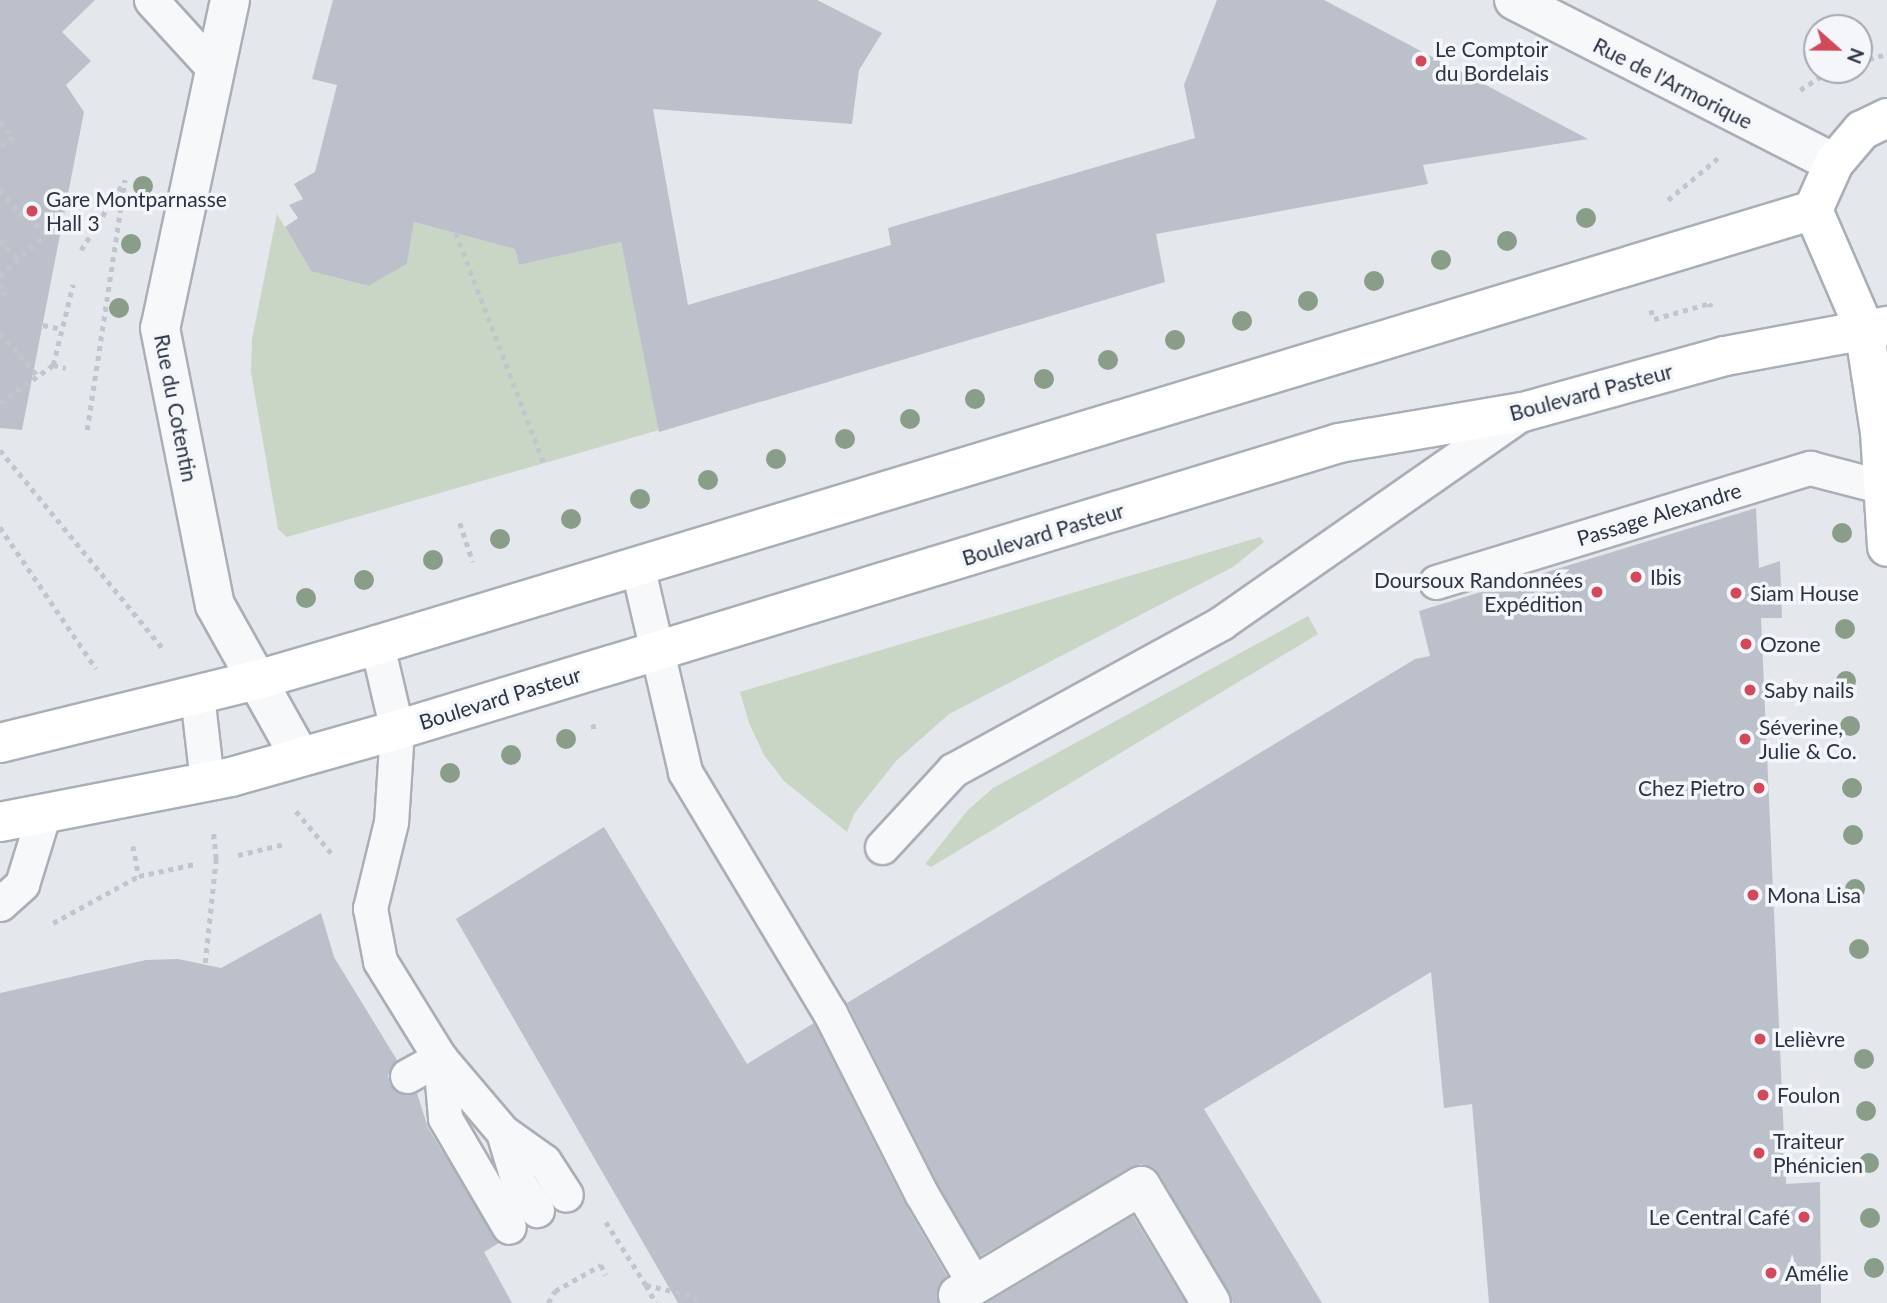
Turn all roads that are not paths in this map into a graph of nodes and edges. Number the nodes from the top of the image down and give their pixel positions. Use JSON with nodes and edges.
{"nodes":[{"id":1,"x":151,"y":0,"type":"edge"},
{"id":2,"x":230,"y":0,"type":"edge"},
{"id":3,"x":1514,"y":0,"type":"edge"},
{"id":4,"x":215,"y":70,"type":"junction"},
{"id":5,"x":1887,"y":118,"type":"edge"},
{"id":6,"x":1834,"y":163,"type":"junction"},
{"id":7,"x":1812,"y":210,"type":"junction"},
{"id":8,"x":1876,"y":327,"type":"edge"},
{"id":9,"x":1523,"y":412,"type":"junction"},
{"id":10,"x":1883,"y":487,"type":"junction"},
{"id":11,"x":1887,"y":547,"type":"edge"},
{"id":12,"x":637,"y":565,"type":"junction"},
{"id":13,"x":1436,"y":582,"type":"dead end"},
{"id":14,"x":377,"y":645,"type":"junction"},
{"id":15,"x":657,"y":652,"type":"junction"},
{"id":16,"x":257,"y":680,"type":"junction"},
{"id":17,"x":197,"y":695,"type":"junction"},
{"id":18,"x":397,"y":730,"type":"junction"},
{"id":19,"x":0,"y":743,"type":"edge"},
{"id":20,"x":300,"y":757,"type":"junction"},
{"id":21,"x":219,"y":779,"type":"junction"},
{"id":22,"x":44,"y":813,"type":"junction"},
{"id":23,"x":0,"y":822,"type":"edge"},
{"id":24,"x":882,"y":847,"type":"dead end"},
{"id":25,"x":0,"y":904,"type":"edge"},
{"id":26,"x":440,"y":1058,"type":"junction"},
{"id":27,"x":407,"y":1076,"type":"dead end"},
{"id":28,"x":551,"y":1202,"type":"dead end"},
{"id":29,"x":509,"y":1227,"type":"dead end"},
{"id":30,"x":975,"y":1288,"type":"edge"},
{"id":31,"x":1211,"y":1303,"type":"edge"}],
"edges":[{"from":1,"to":4,"type":"lane"},
{"from":2,"to":4,"type":"street","name":"Rue du Cotentin"},
{"from":3,"to":6,"type":"street","name":"Rue de l'Armorique"},
{"from":4,"to":16,"type":"street","name":"Rue du Cotentin"},
{"from":5,"to":6,"type":"main road"},
{"from":6,"to":7,"type":"main road"},
{"from":7,"to":8,"type":"main road"},
{"from":7,"to":12,"type":"main road"},
{"from":8,"to":9,"type":"main road","name":"Boulevard Pasteur"},
{"from":8,"to":10,"type":"main road"},
{"from":9,"to":15,"type":"main road","name":"Boulevard Pasteur"},
{"from":9,"to":24,"type":"lane"},
{"from":10,"to":11,"type":"main road"},
{"from":10,"to":13,"type":"lane","name":"Passage Alexandre"},
{"from":12,"to":14,"type":"main road"},
{"from":12,"to":15,"type":"lane"},
{"from":14,"to":16,"type":"main road"},
{"from":14,"to":18,"type":"lane"},
{"from":15,"to":18,"type":"main road","name":"Boulevard Pasteur"},
{"from":15,"to":30,"type":"lane"},
{"from":16,"to":17,"type":"main road"},
{"from":16,"to":20,"type":"street","name":"Rue du Cotentin"},
{"from":17,"to":19,"type":"main road"},
{"from":17,"to":21,"type":"lane"},
{"from":18,"to":20,"type":"main road","name":"Boulevard Pasteur"},
{"from":18,"to":26,"type":"lane"},
{"from":20,"to":21,"type":"main road","name":"Boulevard Pasteur"},
{"from":21,"to":22,"type":"main road","name":"Boulevard Pasteur"},
{"from":22,"to":23,"type":"main road","name":"Boulevard Pasteur"},
{"from":22,"to":25,"type":"lane"},
{"from":26,"to":27,"type":"lane"},
{"from":26,"to":28,"type":"lane"},
{"from":26,"to":29,"type":"lane"},
{"from":30,"to":31,"type":"street"}]}
